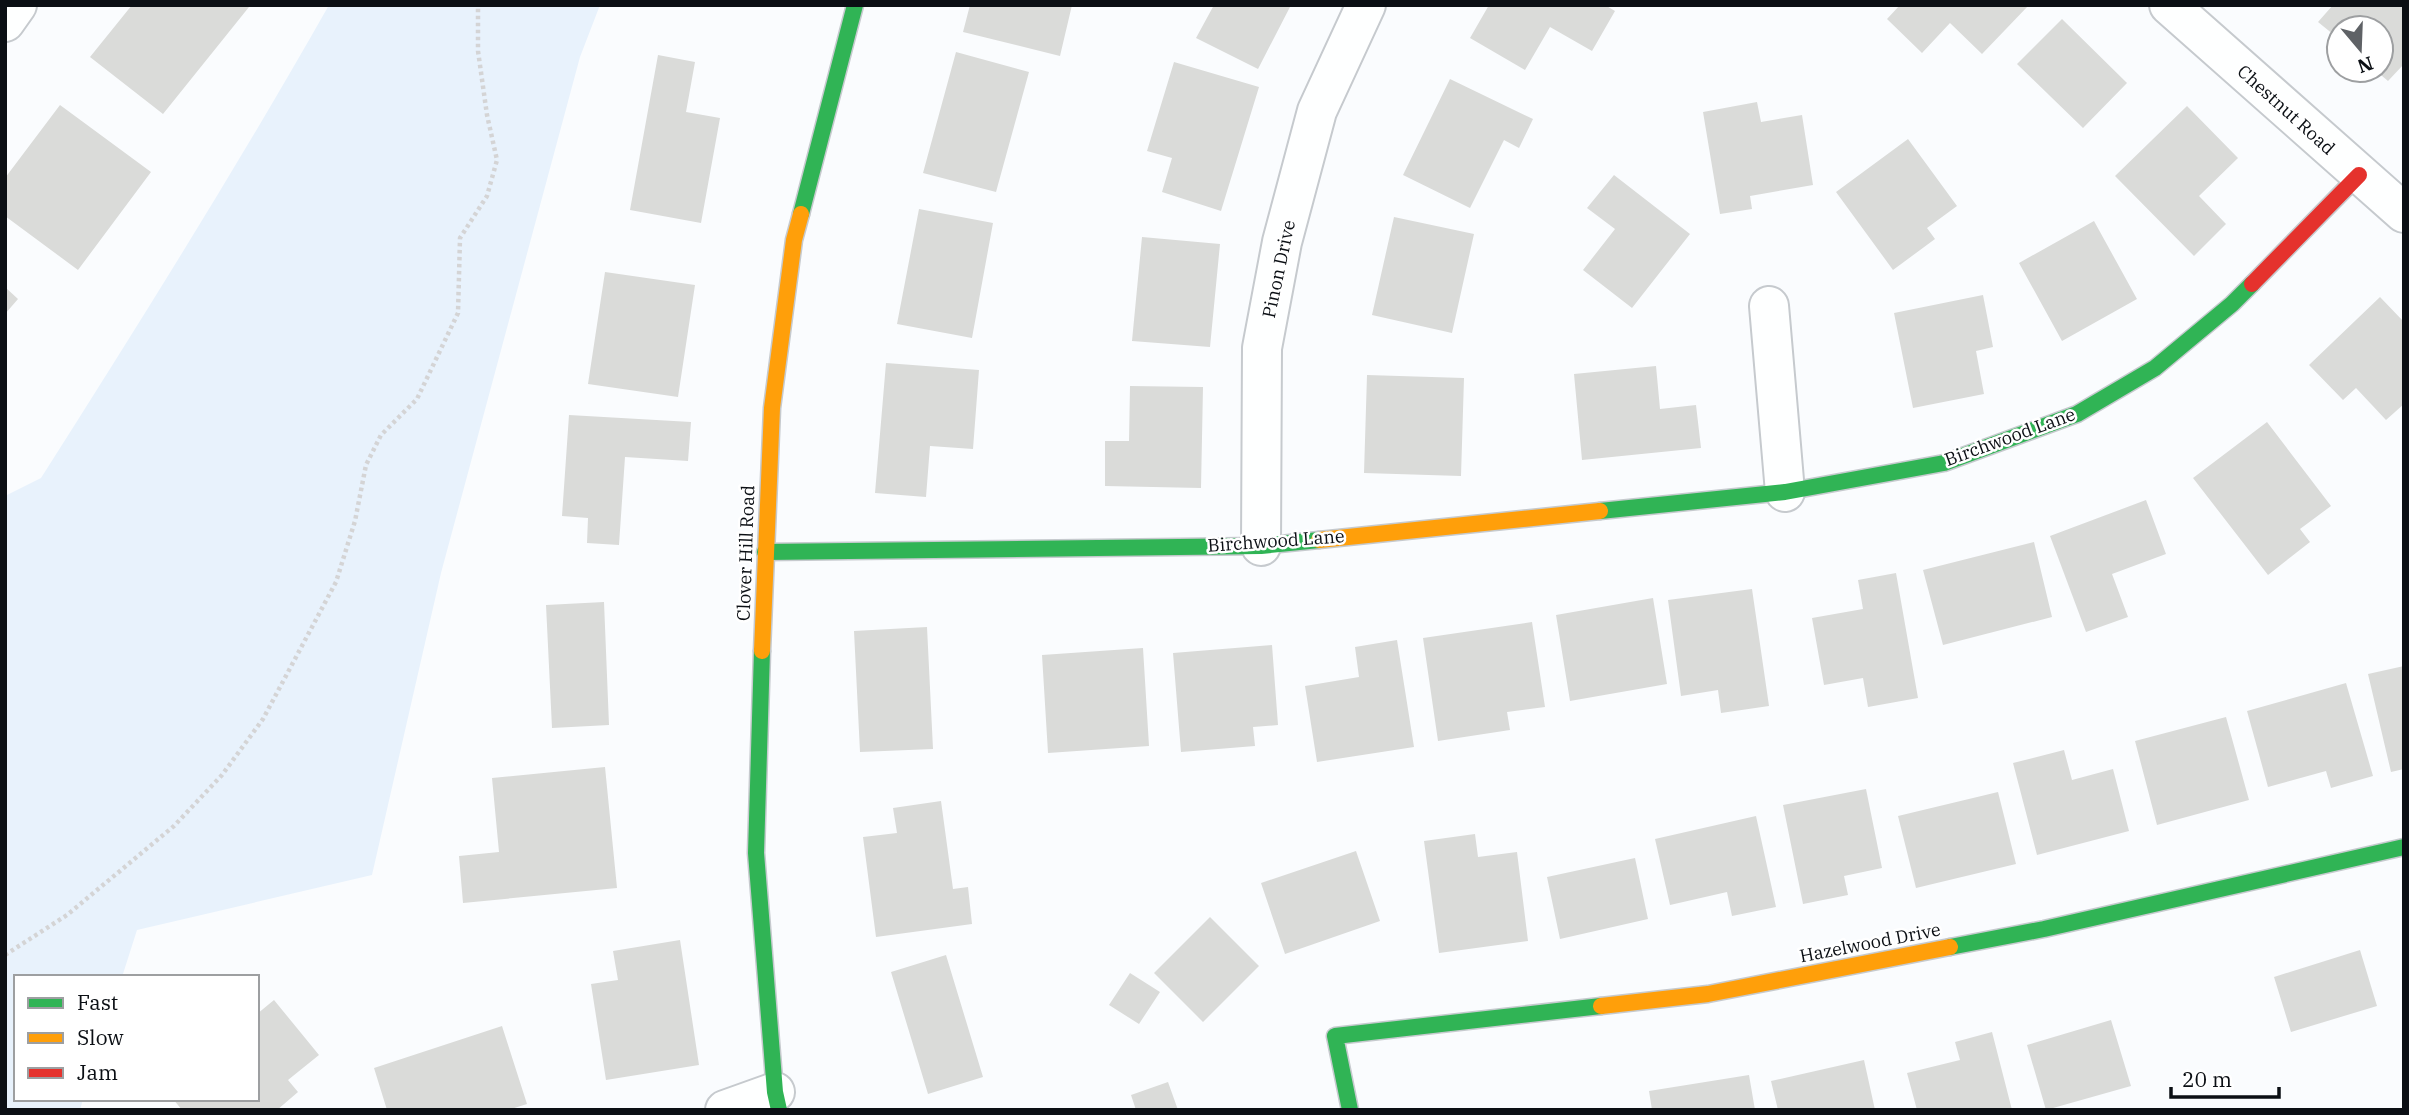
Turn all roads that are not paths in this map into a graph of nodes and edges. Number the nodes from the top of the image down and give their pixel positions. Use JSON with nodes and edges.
{"nodes":[{"id":1,"x":17,"y":5,"type":"edge"},
{"id":2,"x":855,"y":5,"type":"edge"},
{"id":3,"x":1366,"y":5,"type":"edge"},
{"id":4,"x":2169,"y":5,"type":"edge"},
{"id":5,"x":5,"y":22,"type":"edge"},
{"id":6,"x":2359,"y":175,"type":"junction"},
{"id":7,"x":2404,"y":213,"type":"edge"},
{"id":8,"x":1769,"y":306,"type":"dead end"},
{"id":9,"x":1785,"y":492,"type":"junction"},
{"id":10,"x":1261,"y":546,"type":"junction"},
{"id":11,"x":765,"y":552,"type":"junction"},
{"id":12,"x":2404,"y":846,"type":"edge"},
{"id":13,"x":777,"y":1101,"type":"edge"},
{"id":14,"x":725,"y":1110,"type":"edge"},
{"id":15,"x":1350,"y":1110,"type":"edge"}],
"edges":[{"from":1,"to":5,"type":"street"},
{"from":2,"to":11,"type":"street","name":"Clover Hill Road"},
{"from":3,"to":10,"type":"street","name":"Pinon Drive"},
{"from":4,"to":6,"type":"street","name":"Chestnut Road"},
{"from":6,"to":7,"type":"street","name":"Chestnut Road"},
{"from":6,"to":9,"type":"street","name":"Birchwood Lane"},
{"from":8,"to":9,"type":"street"},
{"from":9,"to":10,"type":"street","name":"Birchwood Lane"},
{"from":10,"to":11,"type":"street","name":"Birchwood Lane"},
{"from":11,"to":13,"type":"street","name":"Clover Hill Road"},
{"from":12,"to":15,"type":"street","name":"Hazelwood Drive"},
{"from":13,"to":14,"type":"street"}]}
